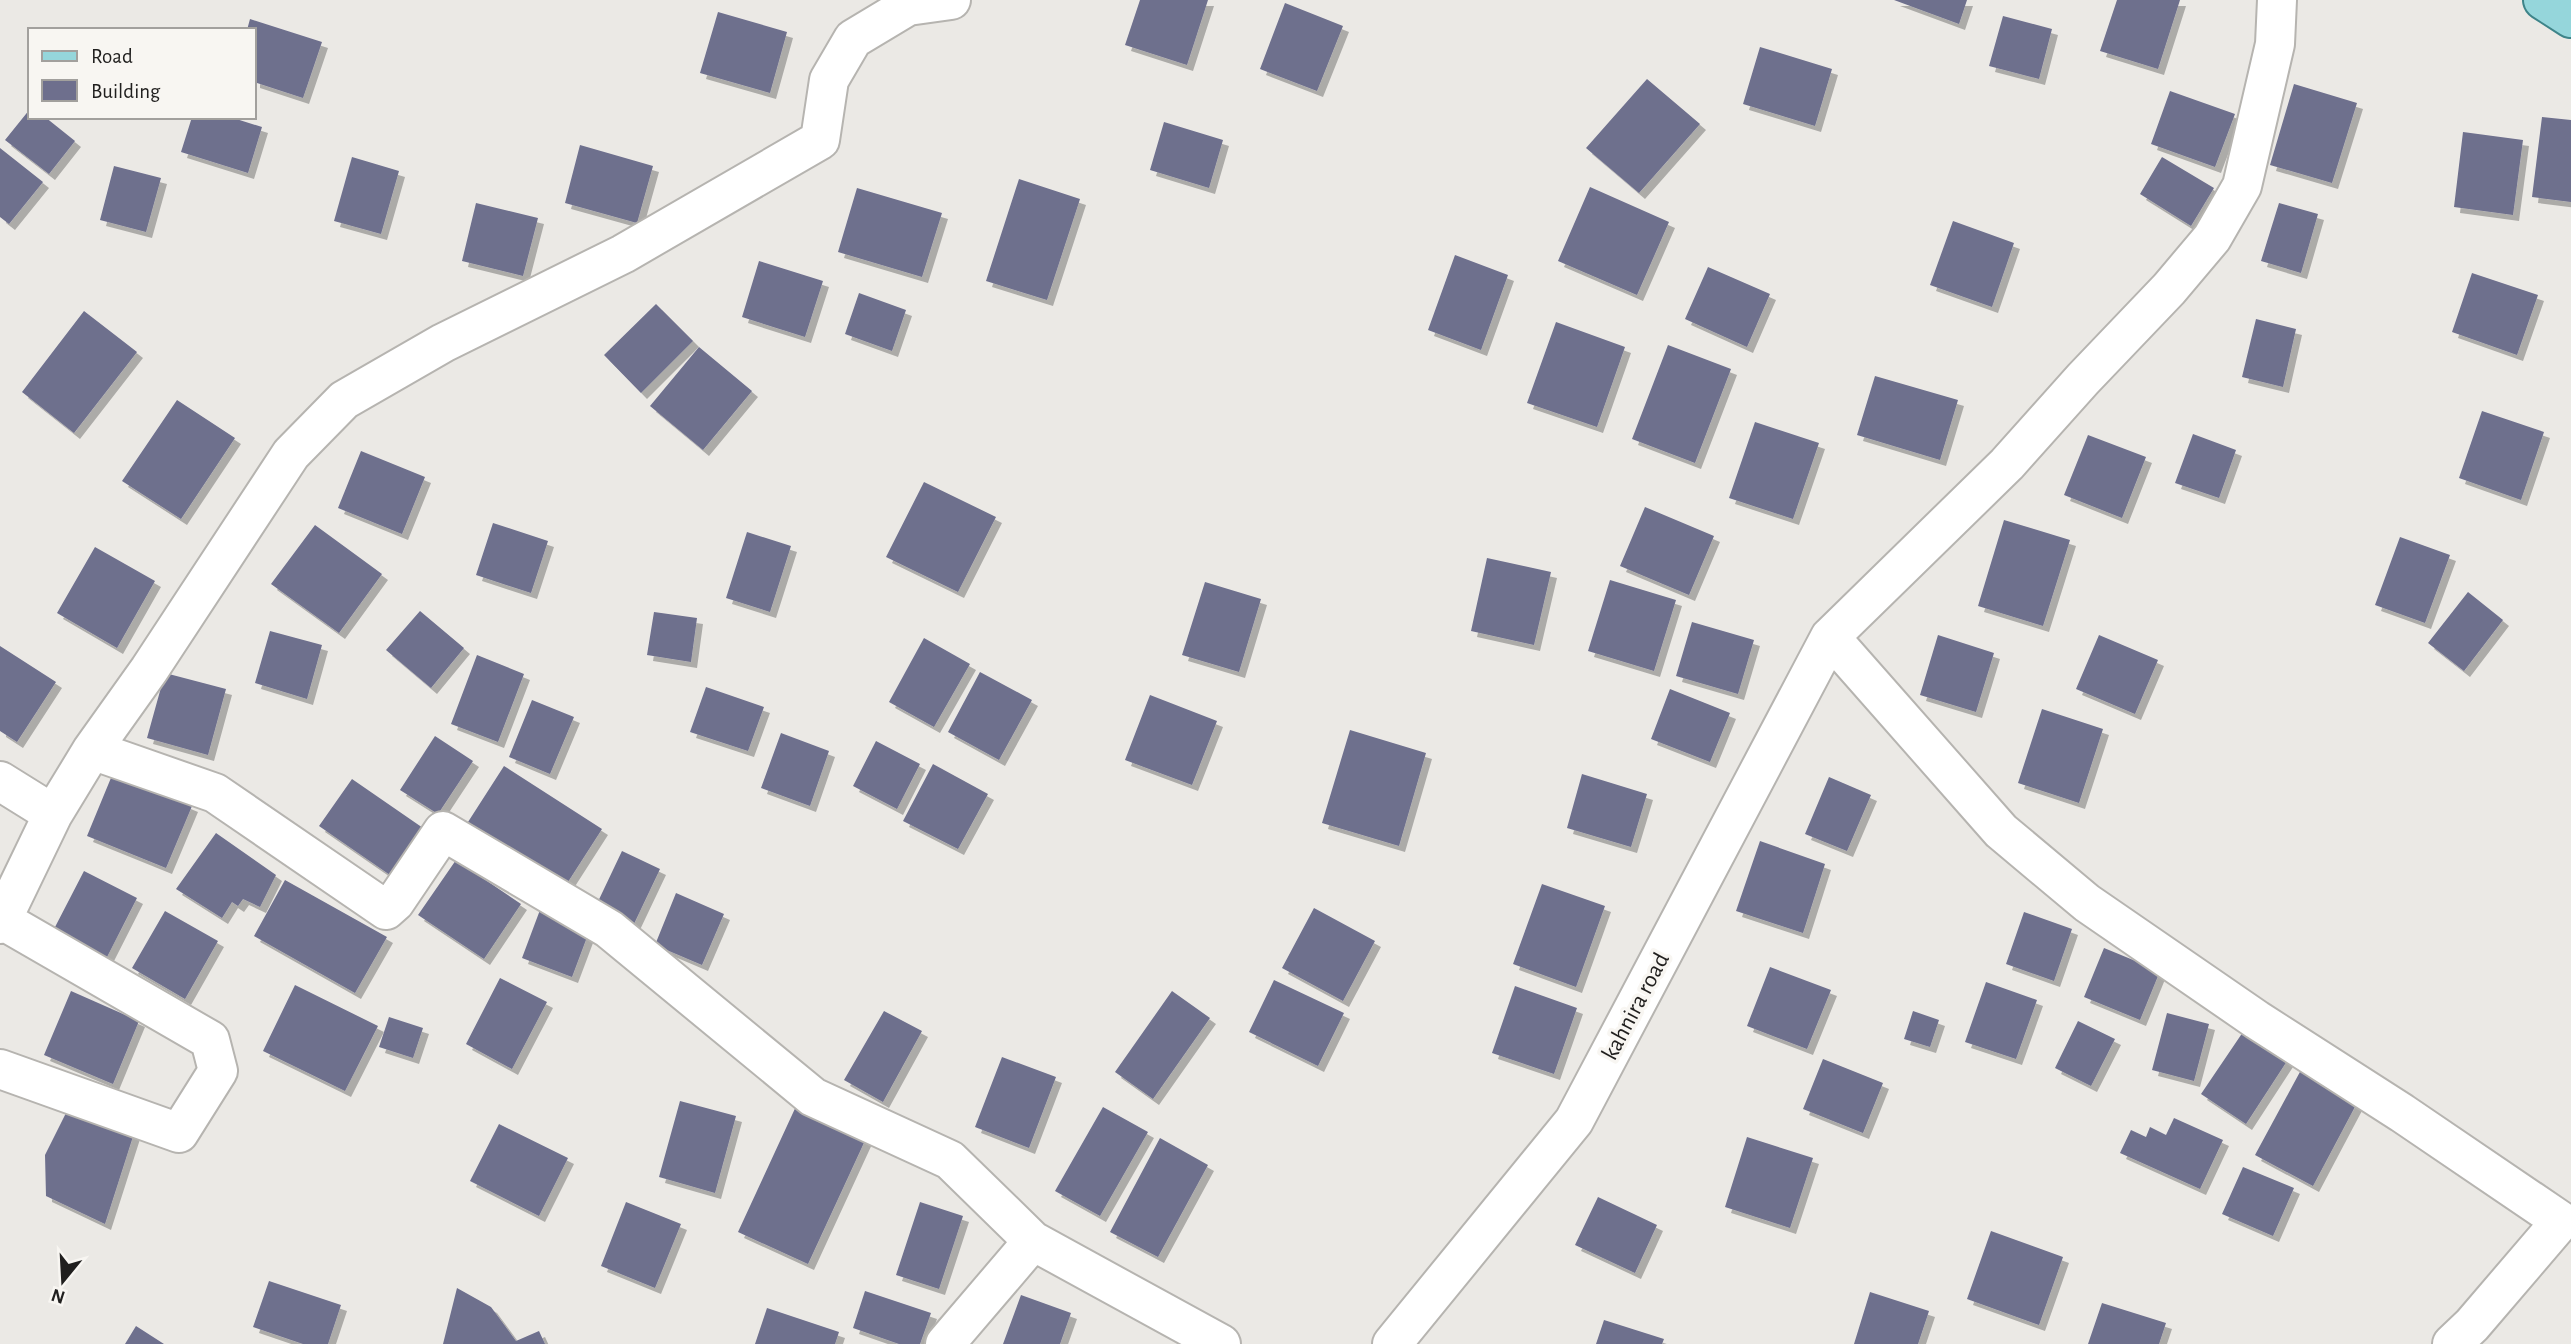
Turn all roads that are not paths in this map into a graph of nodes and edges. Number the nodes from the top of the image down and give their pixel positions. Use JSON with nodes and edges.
{"nodes":[{"id":1,"x":951,"y":0,"type":"edge"},
{"id":2,"x":2277,"y":0,"type":"edge"},
{"id":3,"x":2543,"y":0,"type":"edge"},
{"id":4,"x":2571,"y":18,"type":"edge"},
{"id":5,"x":1830,"y":636,"type":"junction"},
{"id":6,"x":92,"y":750,"type":"junction"},
{"id":7,"x":0,"y":781,"type":"edge"},
{"id":8,"x":52,"y":814,"type":"junction"},
{"id":9,"x":1,"y":922,"type":"edge"},
{"id":10,"x":0,"y":1069,"type":"edge"},
{"id":11,"x":2566,"y":1216,"type":"edge"},
{"id":12,"x":1032,"y":1241,"type":"junction"},
{"id":13,"x":945,"y":1344,"type":"edge"},
{"id":14,"x":1221,"y":1344,"type":"edge"},
{"id":15,"x":1392,"y":1344,"type":"edge"},
{"id":16,"x":2452,"y":1344,"type":"edge"}],
"edges":[{"from":1,"to":6,"type":"street"},
{"from":2,"to":5,"type":"street","name":"kahnira road"},
{"from":3,"to":4,"type":"main road"},
{"from":5,"to":11,"type":"street"},
{"from":5,"to":15,"type":"street","name":"kahnira road"},
{"from":6,"to":8,"type":"street"},
{"from":6,"to":12,"type":"street"},
{"from":7,"to":8,"type":"street"},
{"from":8,"to":9,"type":"street"},
{"from":9,"to":10,"type":"street"},
{"from":11,"to":16,"type":"street"},
{"from":12,"to":13,"type":"street"},
{"from":12,"to":14,"type":"street"}]}
